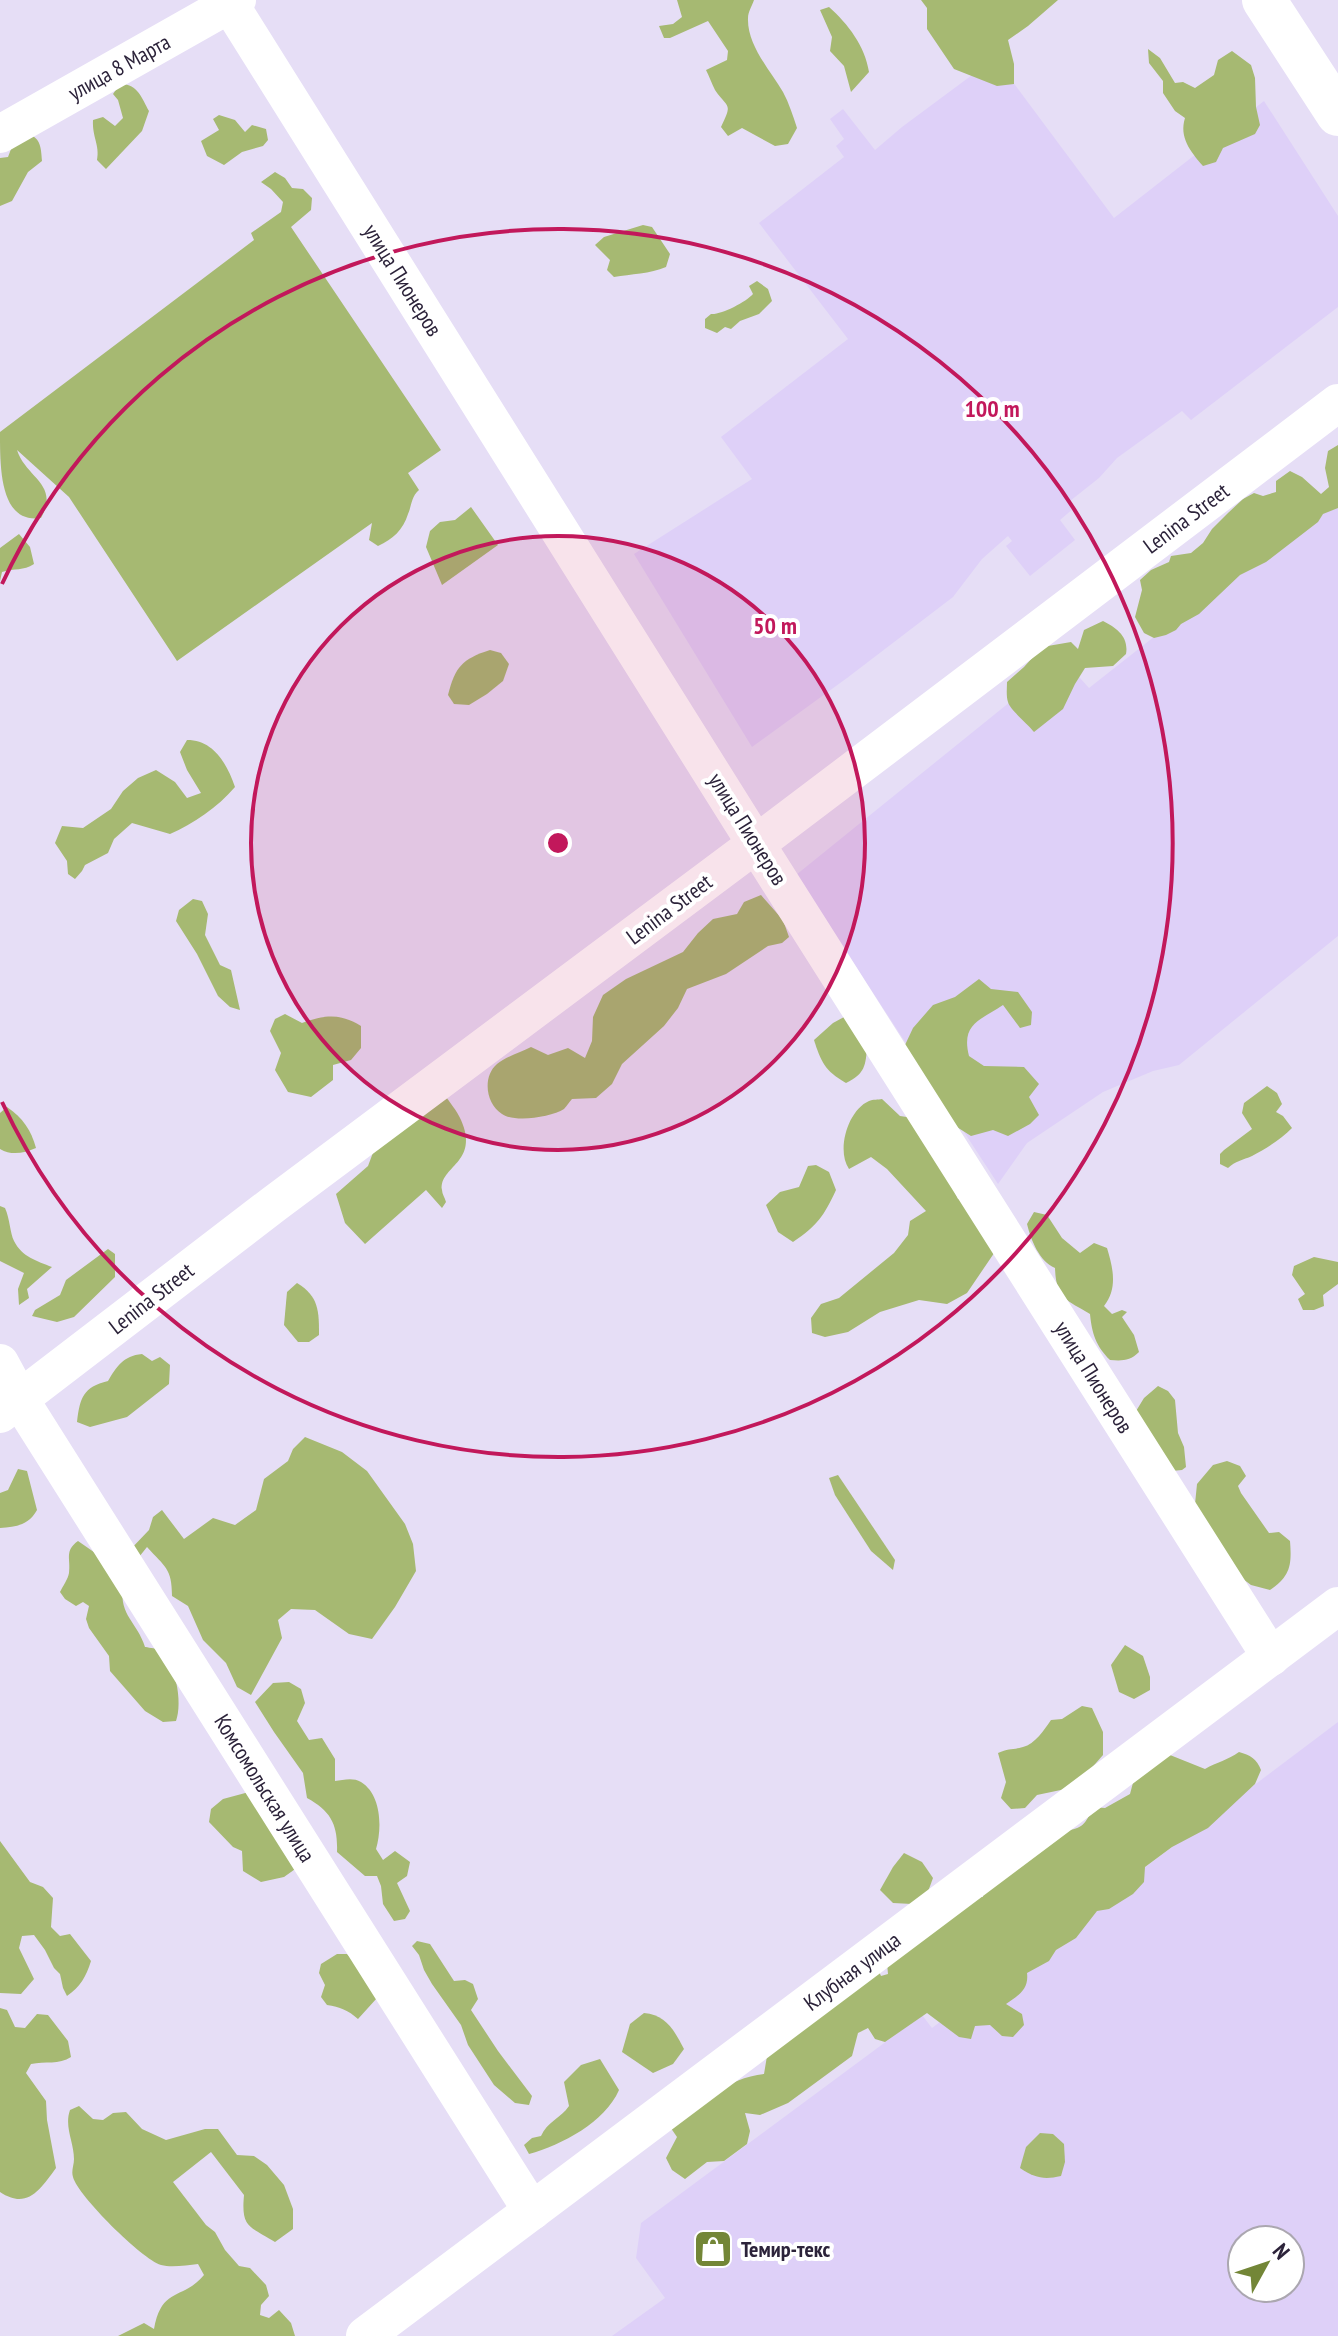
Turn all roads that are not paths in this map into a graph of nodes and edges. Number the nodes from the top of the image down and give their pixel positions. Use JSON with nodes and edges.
{"nodes":[{"id":1,"x":1264,"y":0,"type":"edge"},
{"id":2,"x":231,"y":1,"type":"edge"},
{"id":3,"x":1338,"y":114,"type":"edge"},
{"id":4,"x":0,"y":134,"type":"edge"},
{"id":5,"x":1338,"y":403,"type":"edge"},
{"id":6,"x":756,"y":844,"type":"junction"},
{"id":7,"x":0,"y":1363,"type":"edge"},
{"id":8,"x":10,"y":1407,"type":"edge"},
{"id":9,"x":1338,"y":1606,"type":"edge"},
{"id":10,"x":1271,"y":1657,"type":"junction"},
{"id":11,"x":532,"y":2211,"type":"junction"},
{"id":12,"x":365,"y":2336,"type":"edge"}],
"edges":[{"from":1,"to":3,"type":"street"},
{"from":2,"to":4,"type":"street","name":"улица 8 Марта"},
{"from":2,"to":6,"type":"street","name":"улица Пионеров"},
{"from":5,"to":6,"type":"street","name":"Lenina Street"},
{"from":6,"to":8,"type":"street","name":"Lenina Street"},
{"from":6,"to":10,"type":"street","name":"улица Пионеров"},
{"from":7,"to":8,"type":"street","name":"Комсомольская улица"},
{"from":8,"to":11,"type":"street","name":"Комсомольская улица"},
{"from":9,"to":10,"type":"street","name":"Клубная улица"},
{"from":10,"to":11,"type":"street","name":"Клубная улица"},
{"from":11,"to":12,"type":"street","name":"Клубная улица"}]}
